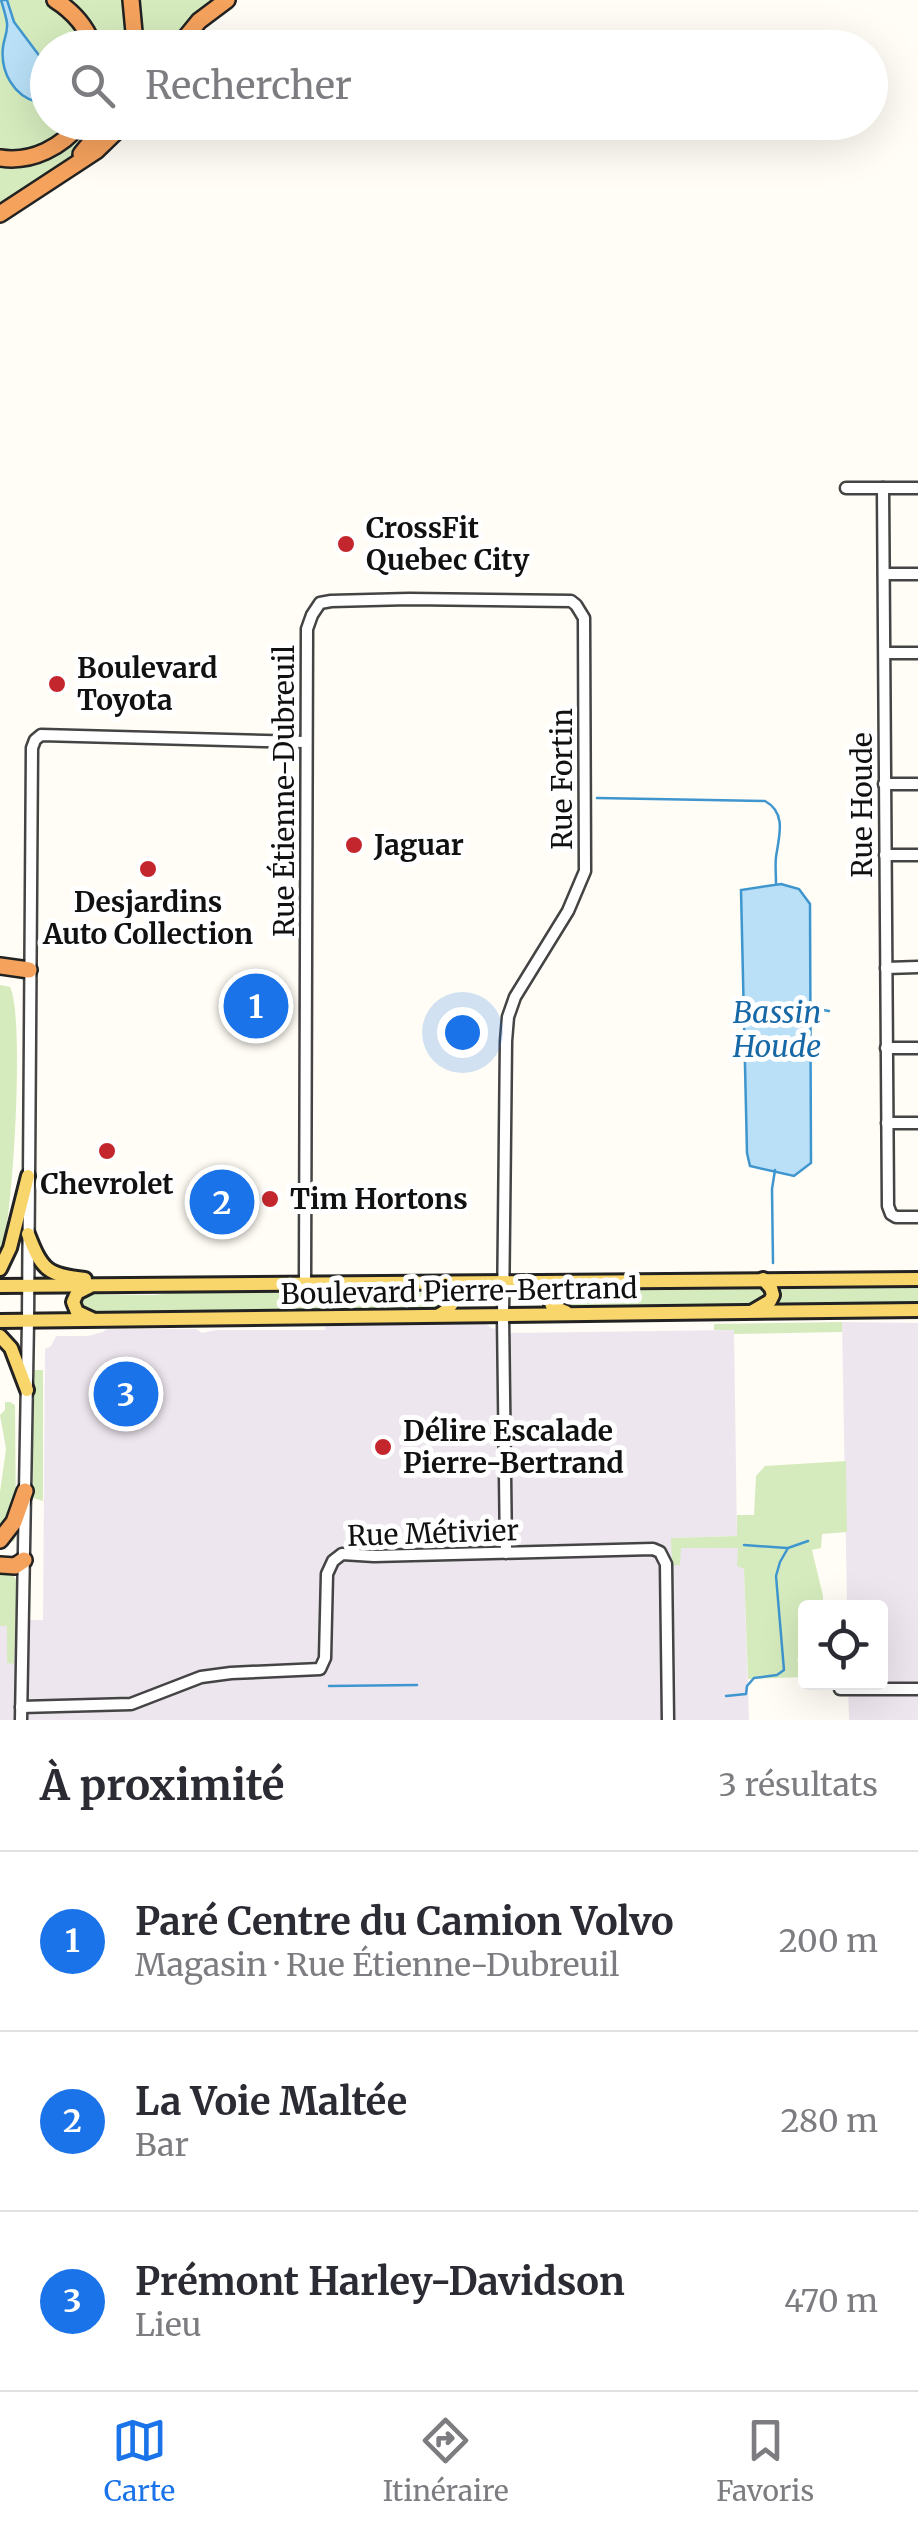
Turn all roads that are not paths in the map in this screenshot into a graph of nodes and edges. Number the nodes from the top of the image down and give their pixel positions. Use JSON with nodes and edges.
{"nodes":[{"id":1,"x":55,"y":0,"type":"edge"},
{"id":2,"x":131,"y":0,"type":"edge"},
{"id":3,"x":227,"y":0,"type":"edge"},
{"id":4,"x":86,"y":30,"type":"edge"},
{"id":5,"x":134,"y":30,"type":"edge"},
{"id":6,"x":192,"y":30,"type":"edge"},
{"id":7,"x":65,"y":140,"type":"edge"},
{"id":8,"x":92,"y":140,"type":"edge"},
{"id":9,"x":108,"y":140,"type":"edge"},
{"id":10,"x":0,"y":158,"type":"edge"},
{"id":11,"x":72,"y":165,"type":"junction"},
{"id":12,"x":0,"y":214,"type":"edge"},
{"id":13,"x":846,"y":488,"type":"dead end"},
{"id":14,"x":884,"y":488,"type":"junction"},
{"id":15,"x":918,"y":488,"type":"edge"},
{"id":16,"x":884,"y":574,"type":"junction"},
{"id":17,"x":918,"y":574,"type":"edge"},
{"id":18,"x":320,"y":603,"type":"joint"},
{"id":19,"x":884,"y":652,"type":"junction"},
{"id":20,"x":918,"y":652,"type":"edge"},
{"id":21,"x":306,"y":742,"type":"junction"},
{"id":22,"x":884,"y":784,"type":"junction"},
{"id":23,"x":918,"y":784,"type":"edge"},
{"id":24,"x":885,"y":855,"type":"junction"},
{"id":25,"x":918,"y":855,"type":"edge"},
{"id":26,"x":0,"y":966,"type":"edge"},
{"id":27,"x":918,"y":967,"type":"edge"},
{"id":28,"x":886,"y":968,"type":"junction"},
{"id":29,"x":29,"y":970,"type":"junction"},
{"id":30,"x":0,"y":974,"type":"edge"},
{"id":31,"x":886,"y":1048,"type":"junction"},
{"id":32,"x":918,"y":1048,"type":"edge"},
{"id":33,"x":918,"y":1122,"type":"edge"},
{"id":34,"x":887,"y":1123,"type":"junction"},
{"id":35,"x":28,"y":1176,"type":"junction"},
{"id":36,"x":918,"y":1217,"type":"edge"},
{"id":37,"x":28,"y":1234,"type":"junction"},
{"id":38,"x":0,"y":1268,"type":"edge"},
{"id":39,"x":918,"y":1279,"type":"edge"},
{"id":40,"x":763,"y":1280,"type":"junction"},
{"id":41,"x":306,"y":1282,"type":"junction"},
{"id":42,"x":438,"y":1282,"type":"junction"},
{"id":43,"x":504,"y":1282,"type":"junction"},
{"id":44,"x":569,"y":1282,"type":"junction"},
{"id":45,"x":137,"y":1285,"type":"junction"},
{"id":46,"x":0,"y":1286,"type":"edge"},
{"id":47,"x":28,"y":1286,"type":"junction"},
{"id":48,"x":91,"y":1286,"type":"junction"},
{"id":49,"x":918,"y":1310,"type":"edge"},
{"id":50,"x":751,"y":1312,"type":"junction"},
{"id":51,"x":570,"y":1314,"type":"junction"},
{"id":52,"x":437,"y":1316,"type":"junction"},
{"id":53,"x":503,"y":1316,"type":"junction"},
{"id":54,"x":94,"y":1320,"type":"junction"},
{"id":55,"x":0,"y":1321,"type":"edge"},
{"id":56,"x":28,"y":1321,"type":"junction"},
{"id":57,"x":0,"y":1336,"type":"edge"},
{"id":58,"x":27,"y":1390,"type":"junction"},
{"id":59,"x":25,"y":1492,"type":"junction"},
{"id":60,"x":0,"y":1540,"type":"edge"},
{"id":61,"x":506,"y":1553,"type":"junction"},
{"id":62,"x":0,"y":1556,"type":"edge"},
{"id":63,"x":24,"y":1560,"type":"junction"},
{"id":64,"x":0,"y":1565,"type":"edge"},
{"id":65,"x":888,"y":1689,"type":"edge"},
{"id":66,"x":918,"y":1689,"type":"edge"},
{"id":67,"x":22,"y":1707,"type":"junction"},
{"id":68,"x":21,"y":1720,"type":"edge"},
{"id":69,"x":668,"y":1720,"type":"edge"}],
"edges":[{"from":1,"to":4,"type":"highway"},
{"from":2,"to":5,"type":"highway"},
{"from":3,"to":6,"type":"highway"},
{"from":7,"to":10,"type":"highway"},
{"from":8,"to":11,"type":"highway"},
{"from":9,"to":11,"type":"highway"},
{"from":11,"to":12,"type":"highway"},
{"from":13,"to":14,"type":"street"},
{"from":14,"to":15,"type":"street"},
{"from":14,"to":16,"type":"street","name":"Rue Houde"},
{"from":16,"to":17,"type":"street"},
{"from":16,"to":19,"type":"street","name":"Rue Houde"},
{"from":18,"to":21,"type":"street","name":"Rue Étienne-Dubreuil"},
{"from":18,"to":43,"type":"street","name":"Rue Fortin"},
{"from":19,"to":20,"type":"street"},
{"from":19,"to":22,"type":"street","name":"Rue Houde"},
{"from":21,"to":29,"type":"street"},
{"from":21,"to":41,"type":"street","name":"Rue Étienne-Dubreuil"},
{"from":22,"to":23,"type":"street"},
{"from":22,"to":24,"type":"street","name":"Rue Houde"},
{"from":24,"to":25,"type":"street"},
{"from":24,"to":28,"type":"street","name":"Rue Houde"},
{"from":26,"to":29,"type":"highway"},
{"from":27,"to":28,"type":"street"},
{"from":28,"to":31,"type":"street","name":"Rue Houde"},
{"from":29,"to":30,"type":"highway"},
{"from":29,"to":35,"type":"street"},
{"from":31,"to":32,"type":"street"},
{"from":31,"to":34,"type":"street","name":"Rue Houde"},
{"from":33,"to":34,"type":"street"},
{"from":34,"to":36,"type":"street","name":"Rue Houde"},
{"from":35,"to":37,"type":"street"},
{"from":35,"to":38,"type":"main road"},
{"from":37,"to":45,"type":"main road"},
{"from":37,"to":47,"type":"street"},
{"from":39,"to":40,"type":"main road","name":"Boulevard Pierre-Bertrand"},
{"from":40,"to":44,"type":"main road","name":"Boulevard Pierre-Bertrand"},
{"from":40,"to":50,"type":"main road"},
{"from":41,"to":42,"type":"main road","name":"Boulevard Pierre-Bertrand"},
{"from":41,"to":45,"type":"main road","name":"Boulevard Pierre-Bertrand"},
{"from":42,"to":43,"type":"main road","name":"Boulevard Pierre-Bertrand"},
{"from":42,"to":52,"type":"main road"},
{"from":43,"to":44,"type":"main road","name":"Boulevard Pierre-Bertrand"},
{"from":43,"to":53,"type":"street","name":"Rue Fortin"},
{"from":44,"to":51,"type":"main road"},
{"from":45,"to":48,"type":"main road","name":"Boulevard Pierre-Bertrand"},
{"from":46,"to":47,"type":"main road","name":"Boulevard Pierre-Bertrand"},
{"from":47,"to":48,"type":"main road","name":"Boulevard Pierre-Bertrand"},
{"from":47,"to":56,"type":"street"},
{"from":48,"to":54,"type":"main road"},
{"from":49,"to":50,"type":"main road","name":"Boulevard Pierre-Bertrand"},
{"from":50,"to":51,"type":"main road","name":"Boulevard Pierre-Bertrand"},
{"from":51,"to":53,"type":"main road","name":"Boulevard Pierre-Bertrand"},
{"from":52,"to":53,"type":"main road","name":"Boulevard Pierre-Bertrand"},
{"from":52,"to":54,"type":"main road","name":"Boulevard Pierre-Bertrand"},
{"from":53,"to":61,"type":"street","name":"Rue Fortin"},
{"from":54,"to":56,"type":"main road","name":"Boulevard Pierre-Bertrand"},
{"from":55,"to":56,"type":"main road","name":"Boulevard Pierre-Bertrand"},
{"from":56,"to":58,"type":"street"},
{"from":57,"to":58,"type":"main road"},
{"from":58,"to":59,"type":"street"},
{"from":59,"to":60,"type":"highway"},
{"from":59,"to":63,"type":"street"},
{"from":61,"to":67,"type":"street","name":"Rue Métivier"},
{"from":61,"to":69,"type":"street","name":"Rue Métivier"},
{"from":62,"to":63,"type":"highway"},
{"from":63,"to":64,"type":"highway"},
{"from":63,"to":67,"type":"street"},
{"from":65,"to":66,"type":"street"},
{"from":67,"to":68,"type":"street"}]}
